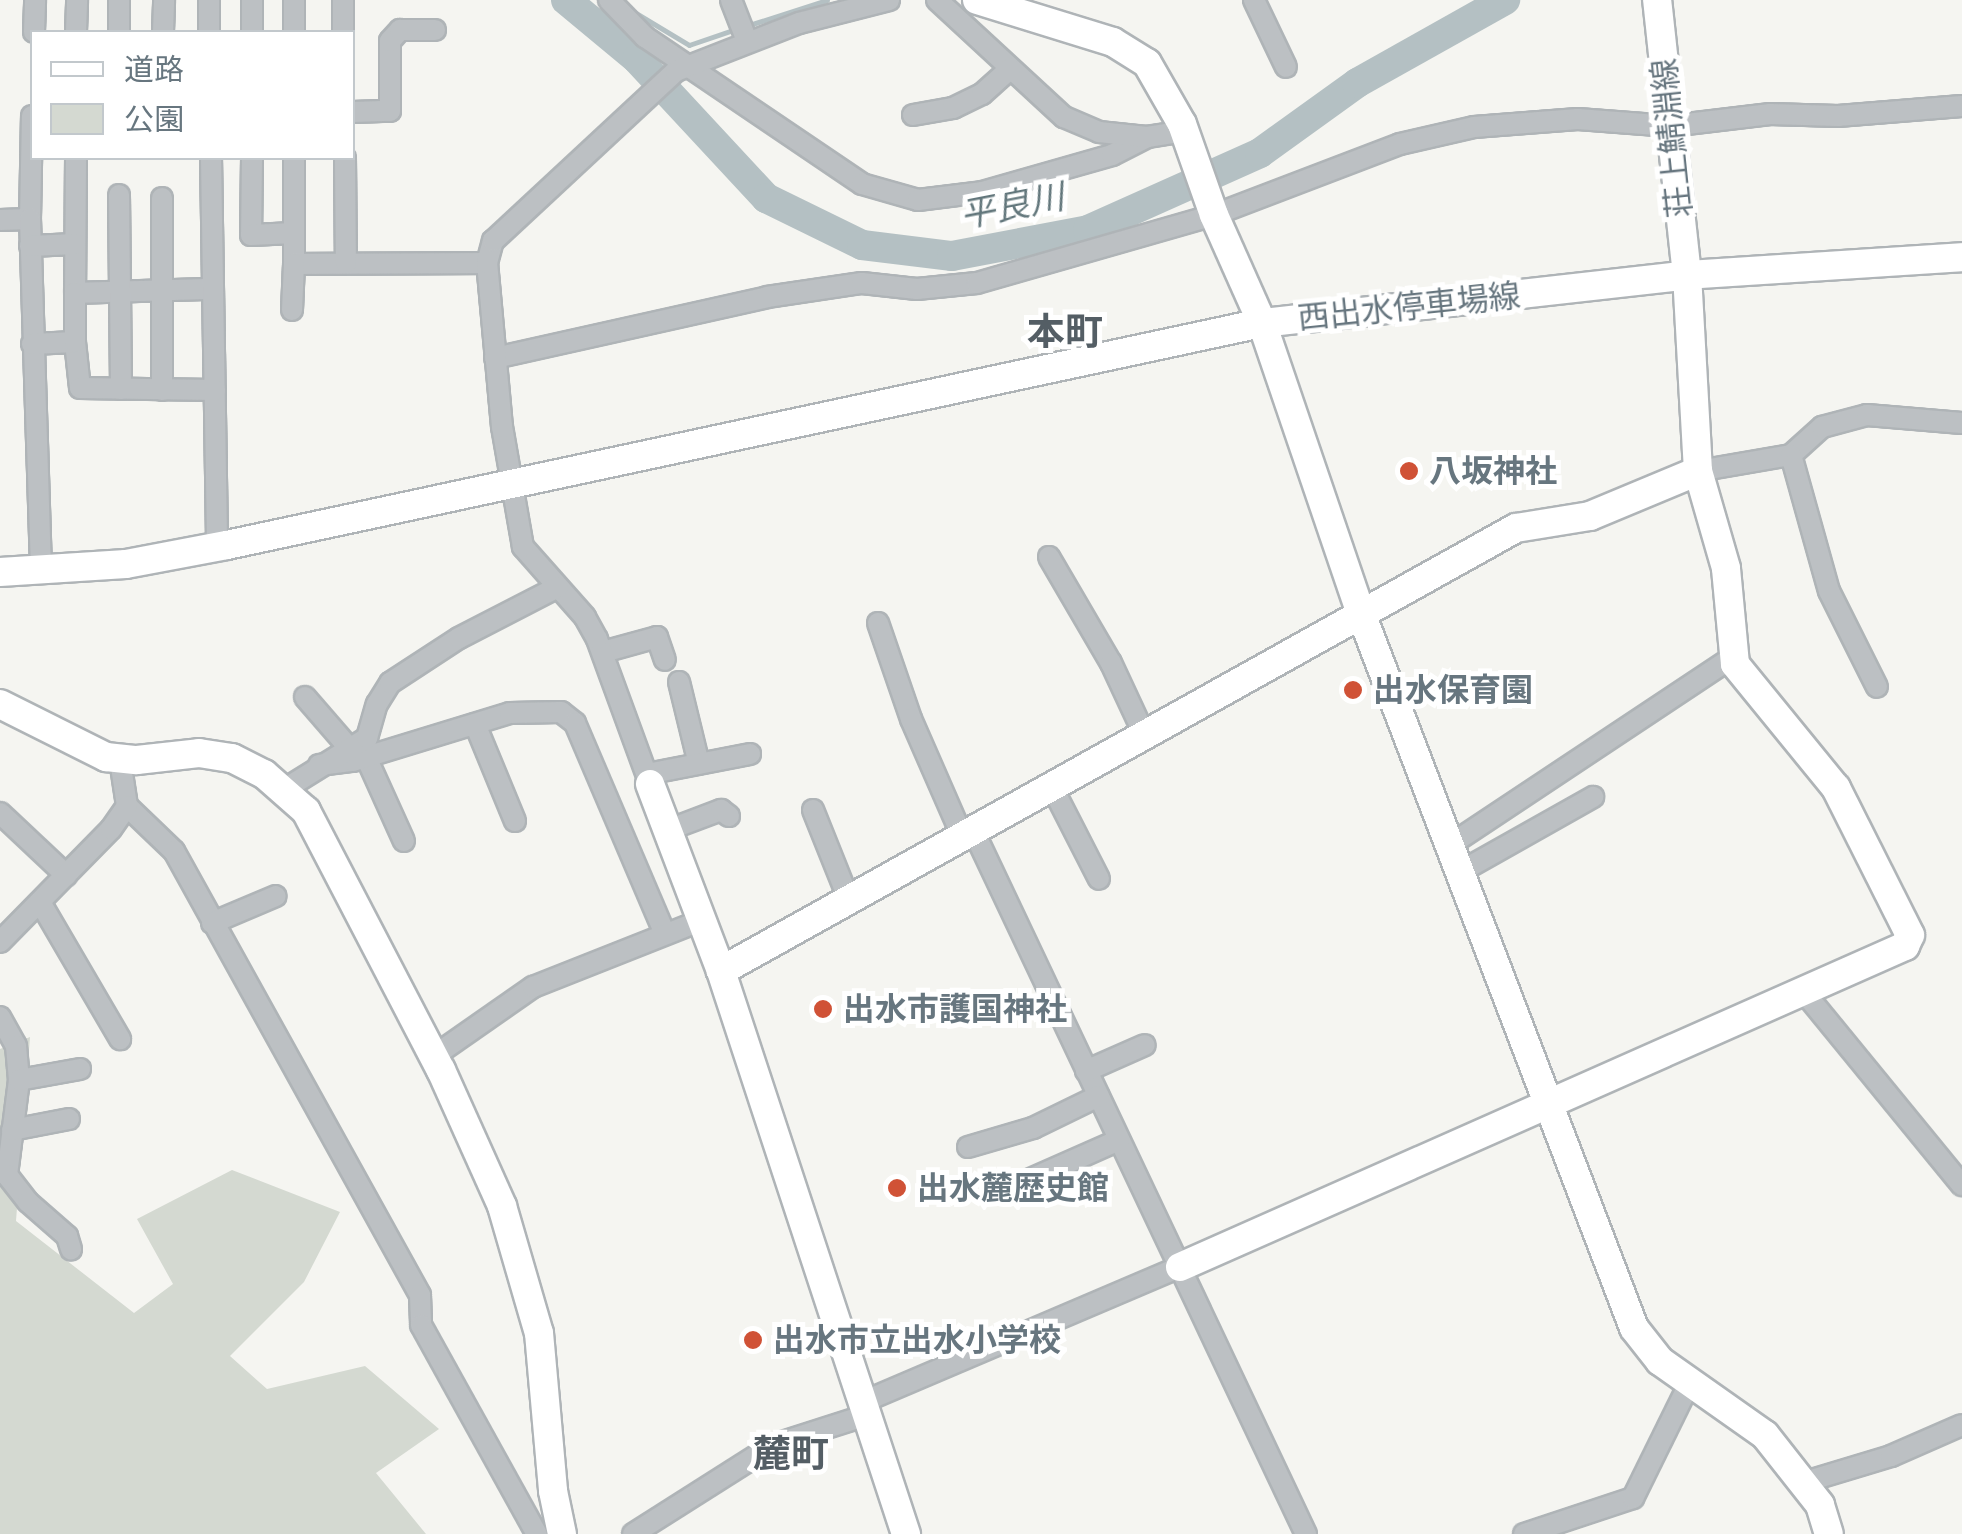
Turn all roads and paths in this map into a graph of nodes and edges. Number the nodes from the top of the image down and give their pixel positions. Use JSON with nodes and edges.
{"nodes":[{"id":1,"x":35,"y":0,"type":"edge"},
{"id":2,"x":77,"y":0,"type":"edge"},
{"id":3,"x":119,"y":0,"type":"edge"},
{"id":4,"x":164,"y":0,"type":"edge"},
{"id":5,"x":209,"y":0,"type":"edge"},
{"id":6,"x":252,"y":0,"type":"edge"},
{"id":7,"x":294,"y":0,"type":"edge"},
{"id":8,"x":343,"y":0,"type":"edge"},
{"id":9,"x":609,"y":0,"type":"edge"},
{"id":10,"x":889,"y":0,"type":"edge"},
{"id":11,"x":938,"y":0,"type":"edge"},
{"id":12,"x":976,"y":0,"type":"edge"},
{"id":13,"x":1254,"y":0,"type":"edge"},
{"id":14,"x":1656,"y":0,"type":"edge"},
{"id":15,"x":734,"y":8,"type":"edge"},
{"id":16,"x":34,"y":30,"type":"edge"},
{"id":17,"x":76,"y":30,"type":"edge"},
{"id":18,"x":119,"y":30,"type":"edge"},
{"id":19,"x":163,"y":30,"type":"edge"},
{"id":20,"x":210,"y":30,"type":"edge"},
{"id":21,"x":252,"y":30,"type":"edge"},
{"id":22,"x":294,"y":30,"type":"edge"},
{"id":23,"x":344,"y":30,"type":"edge"},
{"id":24,"x":435,"y":30,"type":"dead end"},
{"id":25,"x":746,"y":39,"type":"junction"},
{"id":26,"x":683,"y":67,"type":"junction"},
{"id":27,"x":1286,"y":67,"type":"dead end"},
{"id":28,"x":1010,"y":70,"type":"junction"},
{"id":29,"x":1962,"y":106,"type":"edge"},
{"id":30,"x":355,"y":112,"type":"edge"},
{"id":31,"x":913,"y":116,"type":"dead end"},
{"id":32,"x":1670,"y":126,"type":"junction"},
{"id":33,"x":1184,"y":131,"type":"junction"},
{"id":34,"x":1147,"y":137,"type":"junction"},
{"id":35,"x":32,"y":160,"type":"edge"},
{"id":36,"x":76,"y":160,"type":"edge"},
{"id":37,"x":212,"y":160,"type":"edge"},
{"id":38,"x":252,"y":160,"type":"edge"},
{"id":39,"x":294,"y":160,"type":"edge"},
{"id":40,"x":345,"y":160,"type":"edge"},
{"id":41,"x":120,"y":196,"type":"dead end"},
{"id":42,"x":162,"y":198,"type":"dead end"},
{"id":43,"x":1214,"y":215,"type":"junction"},
{"id":44,"x":30,"y":219,"type":"junction"},
{"id":45,"x":0,"y":220,"type":"edge"},
{"id":46,"x":294,"y":233,"type":"junction"},
{"id":47,"x":75,"y":244,"type":"junction"},
{"id":48,"x":30,"y":246,"type":"junction"},
{"id":49,"x":1962,"y":257,"type":"edge"},
{"id":50,"x":487,"y":263,"type":"junction"},
{"id":51,"x":294,"y":264,"type":"junction"},
{"id":52,"x":346,"y":264,"type":"junction"},
{"id":53,"x":1687,"y":275,"type":"junction"},
{"id":54,"x":213,"y":289,"type":"junction"},
{"id":55,"x":162,"y":290,"type":"junction"},
{"id":56,"x":120,"y":291,"type":"junction"},
{"id":57,"x":75,"y":292,"type":"junction"},
{"id":58,"x":292,"y":310,"type":"dead end"},
{"id":59,"x":1262,"y":323,"type":"junction"},
{"id":60,"x":75,"y":342,"type":"junction"},
{"id":61,"x":32,"y":344,"type":"junction"},
{"id":62,"x":496,"y":358,"type":"junction"},
{"id":63,"x":121,"y":389,"type":"junction"},
{"id":64,"x":162,"y":390,"type":"junction"},
{"id":65,"x":215,"y":390,"type":"junction"},
{"id":66,"x":1962,"y":423,"type":"edge"},
{"id":67,"x":1791,"y":455,"type":"junction"},
{"id":68,"x":1698,"y":470,"type":"junction"},
{"id":69,"x":510,"y":484,"type":"junction"},
{"id":70,"x":217,"y":547,"type":"junction"},
{"id":71,"x":1049,"y":558,"type":"dead end"},
{"id":72,"x":0,"y":572,"type":"edge"},
{"id":73,"x":41,"y":572,"type":"junction"},
{"id":74,"x":558,"y":587,"type":"junction"},
{"id":75,"x":1362,"y":616,"type":"junction"},
{"id":76,"x":878,"y":623,"type":"dead end"},
{"id":77,"x":602,"y":652,"type":"junction"},
{"id":78,"x":1734,"y":656,"type":"junction"},
{"id":79,"x":665,"y":660,"type":"dead end"},
{"id":80,"x":679,"y":682,"type":"dead end"},
{"id":81,"x":1877,"y":687,"type":"dead end"},
{"id":82,"x":306,"y":697,"type":"dead end"},
{"id":83,"x":0,"y":704,"type":"edge"},
{"id":84,"x":475,"y":724,"type":"junction"},
{"id":85,"x":1144,"y":736,"type":"junction"},
{"id":86,"x":358,"y":753,"type":"junction"},
{"id":87,"x":750,"y":754,"type":"dead end"},
{"id":88,"x":120,"y":760,"type":"junction"},
{"id":89,"x":699,"y":764,"type":"junction"},
{"id":90,"x":648,"y":779,"type":"junction"},
{"id":91,"x":1052,"y":787,"type":"junction"},
{"id":92,"x":285,"y":789,"type":"junction"},
{"id":93,"x":1593,"y":797,"type":"dead end"},
{"id":94,"x":126,"y":806,"type":"junction"},
{"id":95,"x":813,"y":810,"type":"dead end"},
{"id":96,"x":0,"y":813,"type":"edge"},
{"id":97,"x":729,"y":816,"type":"dead end"},
{"id":98,"x":515,"y":820,"type":"dead end"},
{"id":99,"x":668,"y":830,"type":"junction"},
{"id":100,"x":968,"y":833,"type":"junction"},
{"id":101,"x":404,"y":841,"type":"dead end"},
{"id":102,"x":1450,"y":845,"type":"junction"},
{"id":103,"x":1460,"y":872,"type":"junction"},
{"id":104,"x":66,"y":875,"type":"junction"},
{"id":105,"x":1098,"y":879,"type":"dead end"},
{"id":106,"x":276,"y":896,"type":"dead end"},
{"id":107,"x":849,"y":900,"type":"junction"},
{"id":108,"x":40,"y":902,"type":"junction"},
{"id":109,"x":702,"y":920,"type":"junction"},
{"id":110,"x":212,"y":923,"type":"junction"},
{"id":111,"x":665,"y":934,"type":"junction"},
{"id":112,"x":0,"y":942,"type":"edge"},
{"id":113,"x":721,"y":972,"type":"junction"},
{"id":114,"x":1803,"y":991,"type":"junction"},
{"id":115,"x":0,"y":1017,"type":"edge"},
{"id":116,"x":120,"y":1039,"type":"dead end"},
{"id":117,"x":1145,"y":1046,"type":"dead end"},
{"id":118,"x":434,"y":1056,"type":"junction"},
{"id":119,"x":80,"y":1069,"type":"dead end"},
{"id":120,"x":1086,"y":1071,"type":"junction"},
{"id":121,"x":18,"y":1080,"type":"junction"},
{"id":122,"x":1098,"y":1096,"type":"junction"},
{"id":123,"x":1549,"y":1106,"type":"junction"},
{"id":124,"x":69,"y":1119,"type":"dead end"},
{"id":125,"x":12,"y":1130,"type":"junction"},
{"id":126,"x":1119,"y":1140,"type":"junction"},
{"id":127,"x":968,"y":1147,"type":"dead end"},
{"id":128,"x":1032,"y":1179,"type":"dead end"},
{"id":129,"x":1962,"y":1185,"type":"edge"},
{"id":130,"x":72,"y":1249,"type":"dead end"},
{"id":131,"x":1180,"y":1267,"type":"junction"},
{"id":132,"x":1689,"y":1384,"type":"junction"},
{"id":133,"x":865,"y":1409,"type":"junction"},
{"id":134,"x":1962,"y":1424,"type":"edge"},
{"id":135,"x":1805,"y":1482,"type":"junction"},
{"id":136,"x":538,"y":1534,"type":"edge"},
{"id":137,"x":562,"y":1534,"type":"edge"},
{"id":138,"x":633,"y":1534,"type":"edge"},
{"id":139,"x":906,"y":1534,"type":"edge"},
{"id":140,"x":1306,"y":1534,"type":"edge"},
{"id":141,"x":1524,"y":1534,"type":"edge"},
{"id":142,"x":1829,"y":1534,"type":"edge"}],
"edges":[{"from":1,"to":16,"type":"street"},
{"from":2,"to":17,"type":"street"},
{"from":3,"to":18,"type":"street"},
{"from":4,"to":19,"type":"street"},
{"from":5,"to":20,"type":"street"},
{"from":6,"to":21,"type":"street"},
{"from":7,"to":22,"type":"street"},
{"from":8,"to":23,"type":"street"},
{"from":9,"to":26,"type":"street"},
{"from":10,"to":25,"type":"street"},
{"from":11,"to":28,"type":"street"},
{"from":12,"to":33,"type":"street","name":"西出水停車場線"},
{"from":13,"to":27,"type":"street"},
{"from":14,"to":32,"type":"street","name":"荘上鯖淵線"},
{"from":15,"to":25,"type":"street"},
{"from":24,"to":30,"type":"street"},
{"from":25,"to":26,"type":"street"},
{"from":26,"to":34,"type":"street"},
{"from":26,"to":50,"type":"street"},
{"from":28,"to":31,"type":"street"},
{"from":28,"to":34,"type":"street"},
{"from":29,"to":32,"type":"street"},
{"from":32,"to":43,"type":"street"},
{"from":32,"to":53,"type":"street","name":"荘上鯖淵線"},
{"from":33,"to":34,"type":"street"},
{"from":33,"to":43,"type":"street","name":"西出水停車場線"},
{"from":35,"to":44,"type":"street"},
{"from":36,"to":47,"type":"street"},
{"from":37,"to":54,"type":"street"},
{"from":38,"to":46,"type":"street"},
{"from":39,"to":46,"type":"street"},
{"from":40,"to":52,"type":"street"},
{"from":41,"to":56,"type":"street"},
{"from":42,"to":55,"type":"street"},
{"from":43,"to":59,"type":"street","name":"西出水停車場線"},
{"from":43,"to":62,"type":"street"},
{"from":44,"to":45,"type":"street"},
{"from":44,"to":48,"type":"street"},
{"from":46,"to":51,"type":"street"},
{"from":47,"to":48,"type":"street"},
{"from":47,"to":57,"type":"street"},
{"from":48,"to":61,"type":"street"},
{"from":49,"to":53,"type":"street","name":"西出水停車場線"},
{"from":50,"to":52,"type":"street"},
{"from":50,"to":62,"type":"street"},
{"from":51,"to":52,"type":"street"},
{"from":51,"to":58,"type":"street"},
{"from":53,"to":59,"type":"street","name":"西出水停車場線"},
{"from":53,"to":68,"type":"street","name":"荘上鯖淵線"},
{"from":54,"to":55,"type":"street"},
{"from":54,"to":65,"type":"street"},
{"from":55,"to":56,"type":"street"},
{"from":55,"to":64,"type":"street"},
{"from":56,"to":57,"type":"street"},
{"from":56,"to":63,"type":"street"},
{"from":57,"to":60,"type":"street"},
{"from":59,"to":69,"type":"street"},
{"from":59,"to":75,"type":"street"},
{"from":60,"to":61,"type":"street"},
{"from":60,"to":63,"type":"street"},
{"from":61,"to":73,"type":"street"},
{"from":62,"to":69,"type":"street"},
{"from":63,"to":64,"type":"street"},
{"from":64,"to":65,"type":"street"},
{"from":65,"to":70,"type":"street"},
{"from":66,"to":67,"type":"street"},
{"from":67,"to":68,"type":"street"},
{"from":67,"to":81,"type":"street"},
{"from":68,"to":75,"type":"street"},
{"from":68,"to":78,"type":"street","name":"荘上鯖淵線"},
{"from":69,"to":70,"type":"street"},
{"from":69,"to":74,"type":"street"},
{"from":70,"to":73,"type":"street"},
{"from":71,"to":85,"type":"street"},
{"from":72,"to":73,"type":"street"},
{"from":74,"to":77,"type":"street"},
{"from":74,"to":86,"type":"street"},
{"from":75,"to":85,"type":"street"},
{"from":75,"to":102,"type":"street"},
{"from":76,"to":100,"type":"street"},
{"from":77,"to":79,"type":"street"},
{"from":77,"to":90,"type":"street"},
{"from":78,"to":102,"type":"street"},
{"from":78,"to":114,"type":"street"},
{"from":80,"to":89,"type":"street"},
{"from":82,"to":86,"type":"street"},
{"from":83,"to":88,"type":"street"},
{"from":84,"to":86,"type":"street"},
{"from":84,"to":98,"type":"street"},
{"from":84,"to":111,"type":"street"},
{"from":85,"to":91,"type":"street"},
{"from":86,"to":92,"type":"street"},
{"from":86,"to":101,"type":"street"},
{"from":87,"to":89,"type":"street"},
{"from":88,"to":92,"type":"street"},
{"from":88,"to":94,"type":"street"},
{"from":89,"to":90,"type":"street"},
{"from":90,"to":99,"type":"street"},
{"from":91,"to":100,"type":"street"},
{"from":91,"to":105,"type":"street"},
{"from":92,"to":118,"type":"street"},
{"from":93,"to":103,"type":"street"},
{"from":94,"to":104,"type":"street"},
{"from":94,"to":110,"type":"street"},
{"from":95,"to":107,"type":"street"},
{"from":96,"to":104,"type":"street"},
{"from":97,"to":99,"type":"street"},
{"from":99,"to":109,"type":"street"},
{"from":100,"to":107,"type":"street"},
{"from":100,"to":120,"type":"street"},
{"from":102,"to":103,"type":"street"},
{"from":103,"to":123,"type":"street"},
{"from":104,"to":108,"type":"street"},
{"from":106,"to":110,"type":"street"},
{"from":107,"to":113,"type":"street"},
{"from":108,"to":112,"type":"street"},
{"from":108,"to":116,"type":"street"},
{"from":109,"to":111,"type":"street"},
{"from":109,"to":113,"type":"street"},
{"from":110,"to":136,"type":"street"},
{"from":111,"to":118,"type":"street"},
{"from":113,"to":133,"type":"street"},
{"from":114,"to":123,"type":"street"},
{"from":114,"to":129,"type":"street"},
{"from":115,"to":121,"type":"street"},
{"from":117,"to":120,"type":"street"},
{"from":118,"to":137,"type":"street"},
{"from":119,"to":121,"type":"street"},
{"from":120,"to":122,"type":"street"},
{"from":121,"to":125,"type":"street"},
{"from":122,"to":126,"type":"street"},
{"from":122,"to":127,"type":"street"},
{"from":123,"to":131,"type":"street"},
{"from":123,"to":132,"type":"street"},
{"from":124,"to":125,"type":"street"},
{"from":125,"to":130,"type":"street"},
{"from":126,"to":128,"type":"street"},
{"from":126,"to":131,"type":"street"},
{"from":131,"to":133,"type":"street"},
{"from":131,"to":140,"type":"street"},
{"from":132,"to":135,"type":"street"},
{"from":132,"to":141,"type":"street"},
{"from":133,"to":138,"type":"street"},
{"from":133,"to":139,"type":"street"},
{"from":134,"to":135,"type":"street"},
{"from":135,"to":142,"type":"street"}]}
